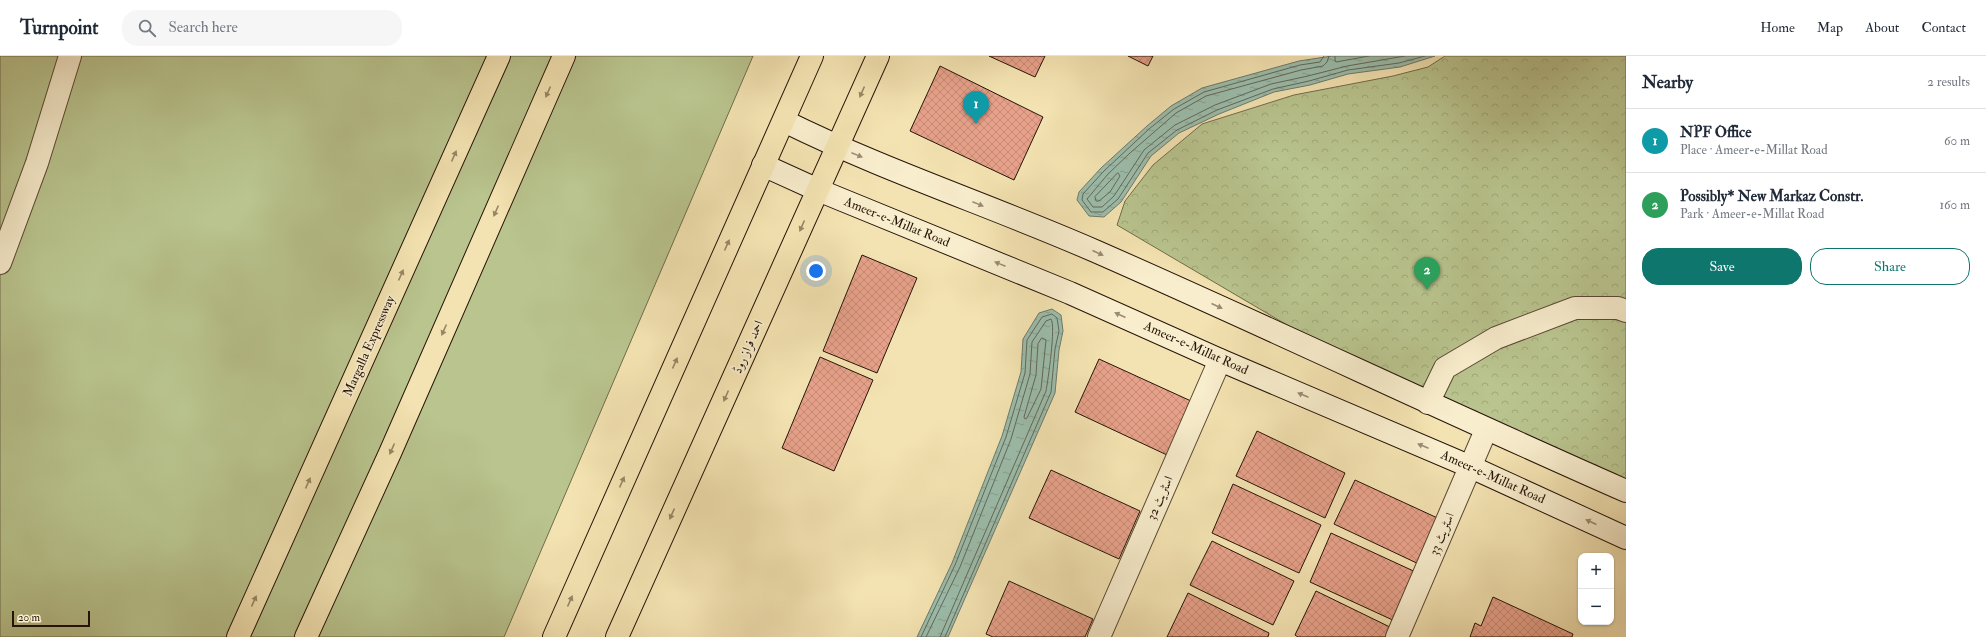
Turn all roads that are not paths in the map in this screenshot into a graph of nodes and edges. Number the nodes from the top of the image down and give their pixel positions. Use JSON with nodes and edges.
{"nodes":[{"id":1,"x":70,"y":56,"type":"edge"},
{"id":2,"x":499,"y":56,"type":"edge"},
{"id":3,"x":564,"y":56,"type":"edge"},
{"id":4,"x":812,"y":56,"type":"edge"},
{"id":5,"x":878,"y":56,"type":"edge"},
{"id":6,"x":784,"y":121,"type":"junction"},
{"id":7,"x":838,"y":147,"type":"junction"},
{"id":8,"x":763,"y":165,"type":"junction"},
{"id":9,"x":818,"y":190,"type":"junction"},
{"id":10,"x":0,"y":263,"type":"edge"},
{"id":11,"x":1626,"y":311,"type":"edge"},
{"id":12,"x":1220,"y":360,"type":"junction"},
{"id":13,"x":1428,"y":403,"type":"junction"},
{"id":14,"x":1486,"y":430,"type":"junction"},
{"id":15,"x":1471,"y":467,"type":"junction"},
{"id":16,"x":1626,"y":491,"type":"edge"},
{"id":17,"x":1626,"y":538,"type":"edge"},
{"id":18,"x":238,"y":637,"type":"edge"},
{"id":19,"x":306,"y":637,"type":"edge"},
{"id":20,"x":554,"y":637,"type":"edge"},
{"id":21,"x":617,"y":637,"type":"edge"},
{"id":22,"x":1099,"y":637,"type":"edge"},
{"id":23,"x":1397,"y":637,"type":"edge"}],
"edges":[{"from":1,"to":10,"type":"main road"},
{"from":18,"to":2,"type":"main road","name":"Margalla Expressway","one_way":true},
{"from":3,"to":19,"type":"main road","one_way":true},
{"from":4,"to":6,"type":"main road"},
{"from":5,"to":7,"type":"main road","name":"احمد فراز روڈ","one_way":true},
{"from":6,"to":7,"type":"main road"},
{"from":6,"to":8,"type":"main road"},
{"from":7,"to":9,"type":"main road","name":"احمد فراز روڈ"},
{"from":7,"to":13,"type":"main road","one_way":true},
{"from":8,"to":9,"type":"main road","name":"Ameer-e-Millat Road"},
{"from":20,"to":8,"type":"main road","one_way":true},
{"from":12,"to":9,"type":"main road","name":"Ameer-e-Millat Road","one_way":true},
{"from":9,"to":21,"type":"main road","name":"احمد فراز روڈ","one_way":true},
{"from":11,"to":13,"type":"main road"},
{"from":15,"to":12,"type":"main road","name":"Ameer-e-Millat Road","one_way":true},
{"from":12,"to":22,"type":"main road","name":"اسٹریٹ 32"},
{"from":13,"to":14,"type":"main road"},
{"from":14,"to":15,"type":"main road","name":"اسٹریٹ 33"},
{"from":14,"to":16,"type":"main road"},
{"from":17,"to":15,"type":"main road","name":"Ameer-e-Millat Road","one_way":true},
{"from":15,"to":23,"type":"main road","name":"اسٹریٹ 33"}]}
